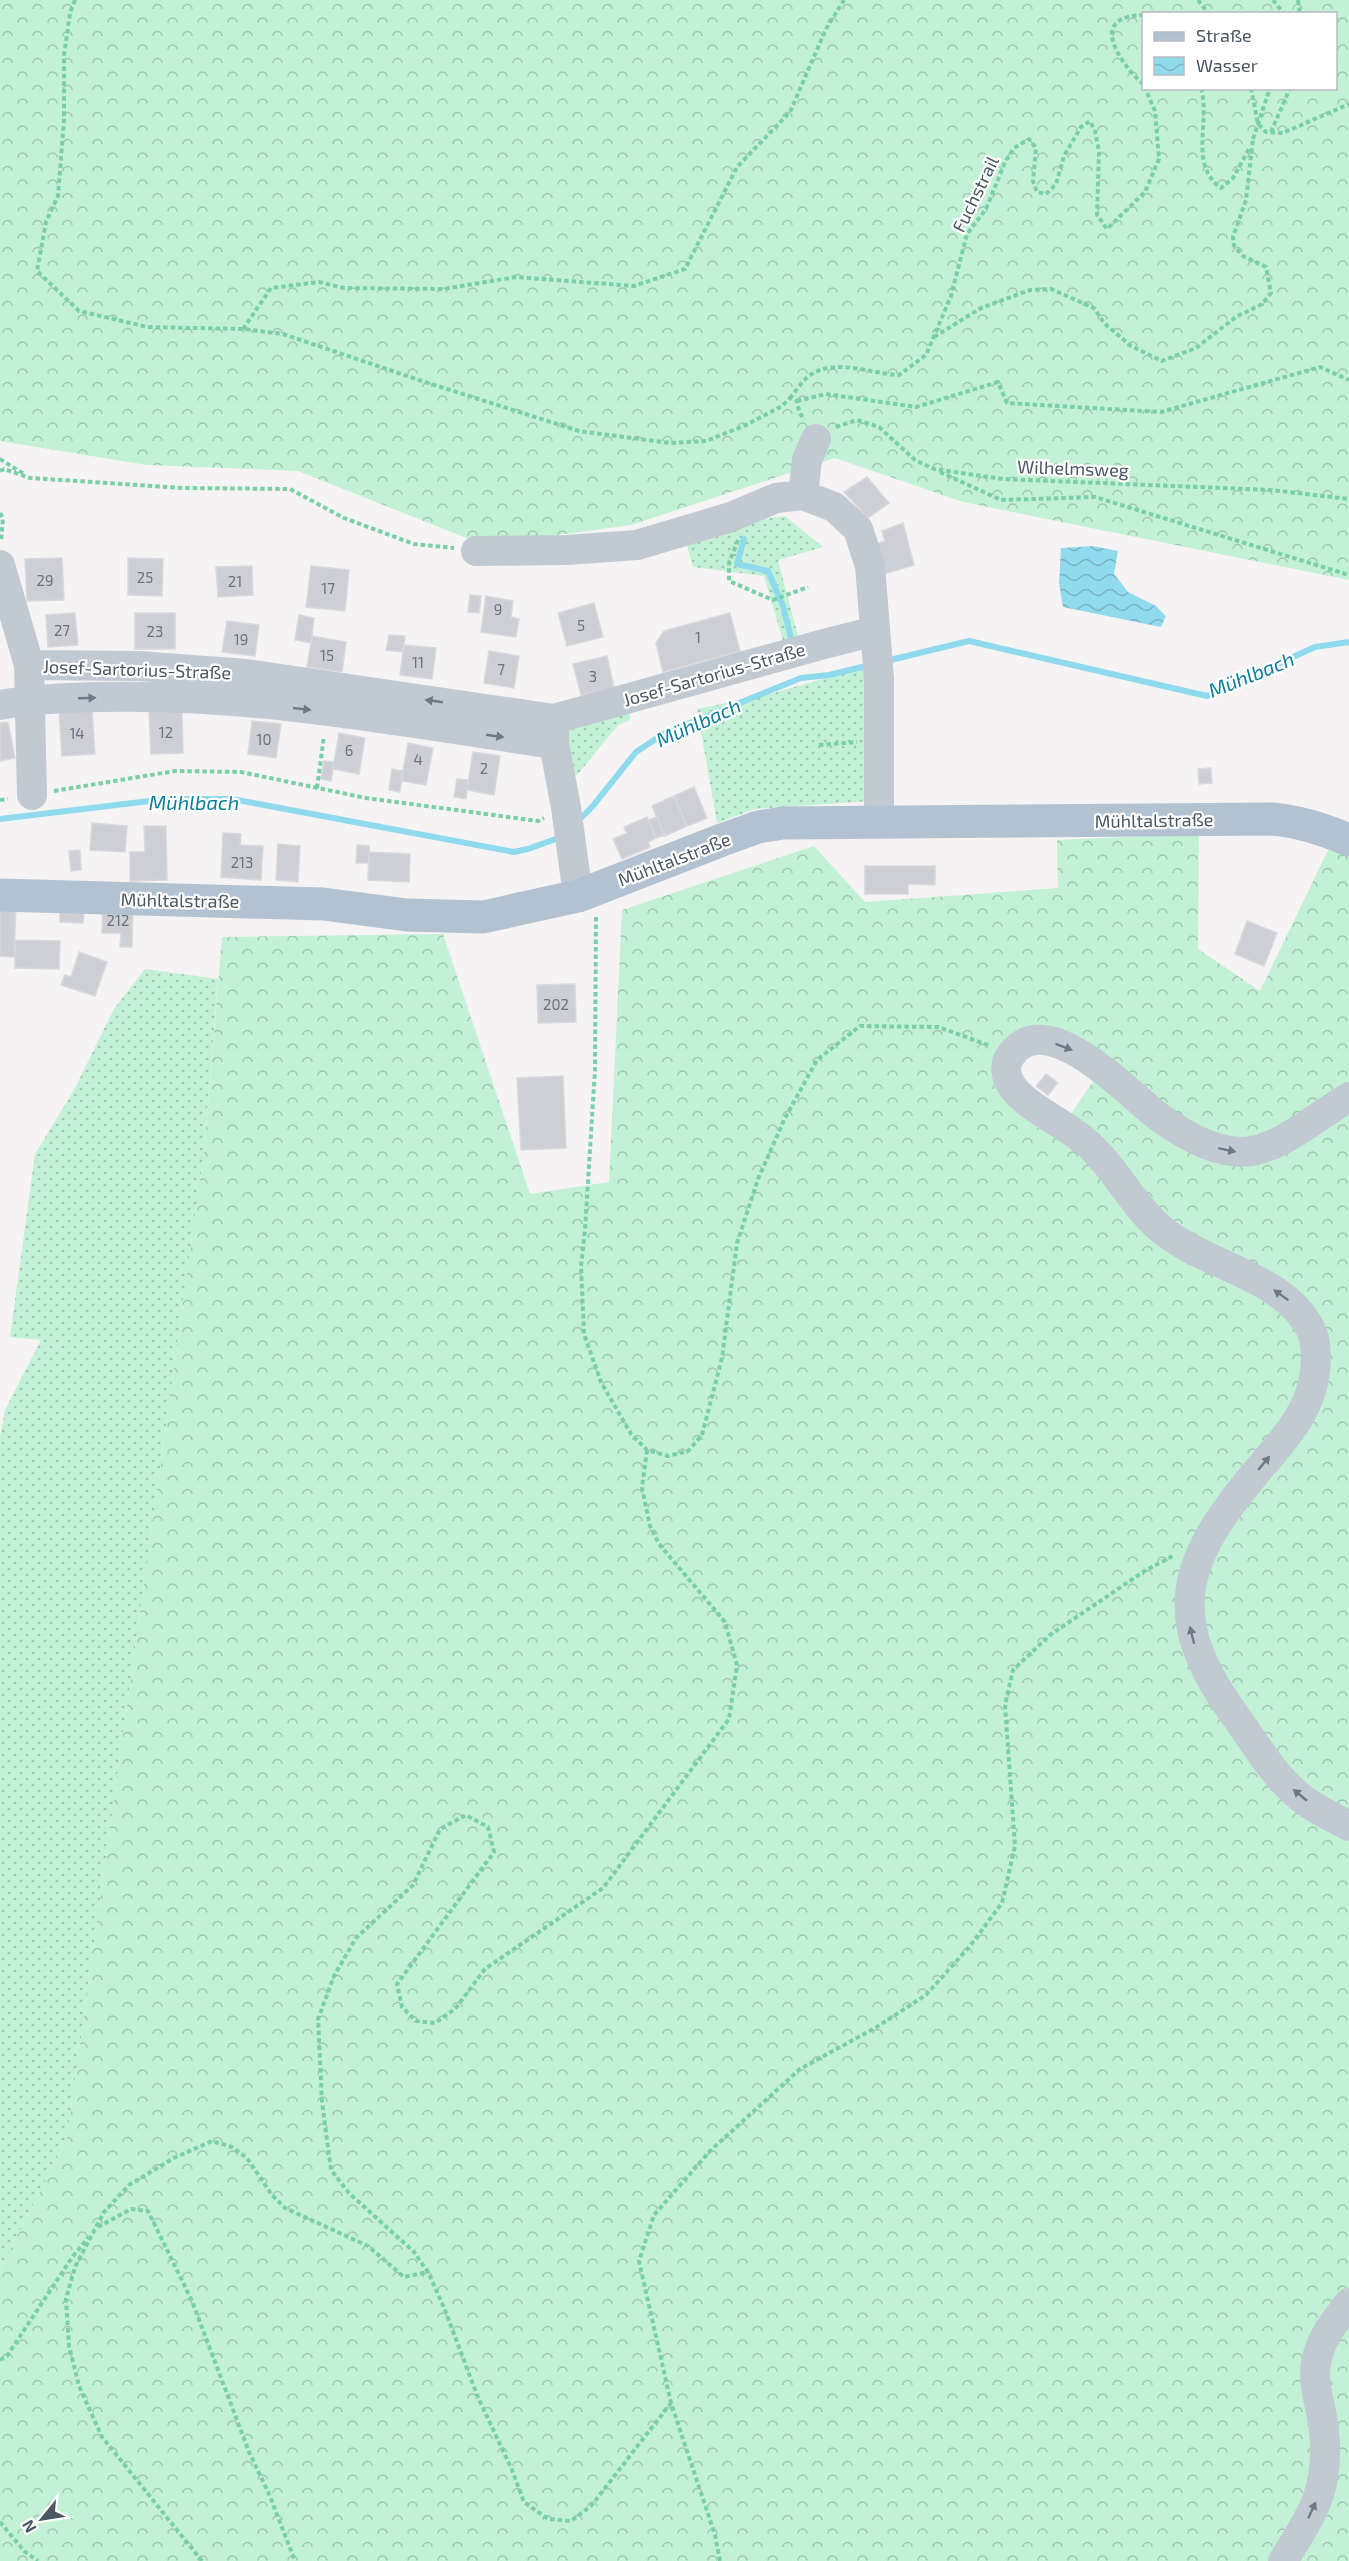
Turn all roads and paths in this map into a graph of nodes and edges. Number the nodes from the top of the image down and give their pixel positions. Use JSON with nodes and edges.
{"nodes":[{"id":1,"x":75,"y":0,"type":"edge"},
{"id":2,"x":844,"y":0,"type":"edge"},
{"id":3,"x":1198,"y":0,"type":"edge"},
{"id":4,"x":1207,"y":12,"type":"edge"},
{"id":5,"x":1142,"y":15,"type":"edge"},
{"id":6,"x":1142,"y":85,"type":"edge"},
{"id":7,"x":1145,"y":90,"type":"edge"},
{"id":8,"x":1201,"y":90,"type":"edge"},
{"id":9,"x":1251,"y":90,"type":"edge"},
{"id":10,"x":1269,"y":90,"type":"edge"},
{"id":11,"x":1289,"y":90,"type":"edge"},
{"id":12,"x":1349,"y":104,"type":"edge"},
{"id":13,"x":1258,"y":124,"type":"junction"},
{"id":14,"x":1271,"y":132,"type":"junction"},
{"id":15,"x":1253,"y":139,"type":"junction"},
{"id":16,"x":243,"y":329,"type":"junction"},
{"id":17,"x":934,"y":337,"type":"junction"},
{"id":18,"x":1349,"y":380,"type":"edge"},
{"id":19,"x":790,"y":398,"type":"junction"},
{"id":20,"x":797,"y":401,"type":"junction"},
{"id":21,"x":816,"y":439,"type":"junction"},
{"id":22,"x":0,"y":459,"type":"edge"},
{"id":23,"x":934,"y":469,"type":"junction"},
{"id":24,"x":0,"y":471,"type":"edge"},
{"id":25,"x":30,"y":478,"type":"junction"},
{"id":26,"x":803,"y":495,"type":"junction"},
{"id":27,"x":1349,"y":499,"type":"edge"},
{"id":28,"x":0,"y":513,"type":"edge"},
{"id":29,"x":738,"y":539,"type":"dead end"},
{"id":30,"x":0,"y":543,"type":"edge"},
{"id":31,"x":476,"y":550,"type":"joint"},
{"id":32,"x":0,"y":565,"type":"edge"},
{"id":33,"x":1349,"y":575,"type":"edge"},
{"id":34,"x":808,"y":587,"type":"dead end"},
{"id":35,"x":877,"y":655,"type":"junction"},
{"id":36,"x":29,"y":665,"type":"junction"},
{"id":37,"x":245,"y":688,"type":"junction"},
{"id":38,"x":29,"y":699,"type":"junction"},
{"id":39,"x":0,"y":705,"type":"edge"},
{"id":40,"x":328,"y":711,"type":"junction"},
{"id":41,"x":554,"y":732,"type":"junction"},
{"id":42,"x":878,"y":740,"type":"junction"},
{"id":43,"x":819,"y":745,"type":"dead end"},
{"id":44,"x":317,"y":788,"type":"junction"},
{"id":45,"x":32,"y":795,"type":"junction"},
{"id":46,"x":0,"y":800,"type":"edge"},
{"id":47,"x":567,"y":810,"type":"junction"},
{"id":48,"x":879,"y":823,"type":"junction"},
{"id":49,"x":1349,"y":840,"type":"edge"},
{"id":50,"x":587,"y":893,"type":"junction"},
{"id":51,"x":0,"y":895,"type":"edge"},
{"id":52,"x":1011,"y":1054,"type":"junction"},
{"id":53,"x":1349,"y":1097,"type":"edge"},
{"id":54,"x":647,"y":1450,"type":"junction"},
{"id":55,"x":1207,"y":1538,"type":"junction"},
{"id":56,"x":1349,"y":1826,"type":"edge"},
{"id":57,"x":95,"y":2231,"type":"junction"},
{"id":58,"x":428,"y":2272,"type":"junction"},
{"id":59,"x":1349,"y":2303,"type":"edge"},
{"id":60,"x":0,"y":2360,"type":"edge"},
{"id":61,"x":671,"y":2403,"type":"junction"},
{"id":62,"x":0,"y":2522,"type":"edge"},
{"id":63,"x":39,"y":2561,"type":"edge"},
{"id":64,"x":202,"y":2561,"type":"edge"},
{"id":65,"x":295,"y":2561,"type":"edge"},
{"id":66,"x":720,"y":2561,"type":"edge"},
{"id":67,"x":1284,"y":2561,"type":"edge"}],
"edges":[{"from":1,"to":16,"type":"path","name":"Fuchstrail"},
{"from":2,"to":16,"type":"path"},
{"from":3,"to":4,"type":"path"},
{"from":5,"to":6,"type":"path","name":"Fuchstrail"},
{"from":7,"to":17,"type":"path","name":"Fuchstrail"},
{"from":8,"to":15,"type":"path"},
{"from":9,"to":13,"type":"path"},
{"from":10,"to":13,"type":"path"},
{"from":11,"to":14,"type":"path"},
{"from":12,"to":14,"type":"path"},
{"from":13,"to":14,"type":"path"},
{"from":13,"to":15,"type":"path"},
{"from":15,"to":17,"type":"path"},
{"from":16,"to":19,"type":"path","name":"Fuchstrail"},
{"from":17,"to":19,"type":"path","name":"Fuchstrail"},
{"from":18,"to":20,"type":"path"},
{"from":19,"to":20,"type":"path"},
{"from":20,"to":21,"type":"path"},
{"from":21,"to":23,"type":"path","name":"Wilhelmsweg"},
{"from":21,"to":26,"type":"street"},
{"from":22,"to":25,"type":"path"},
{"from":23,"to":27,"type":"path","name":"Wilhelmsweg"},
{"from":23,"to":33,"type":"path"},
{"from":24,"to":25,"type":"path"},
{"from":25,"to":31,"type":"path"},
{"from":26,"to":31,"type":"street"},
{"from":26,"to":35,"type":"street"},
{"from":28,"to":30,"type":"path"},
{"from":29,"to":34,"type":"path"},
{"from":32,"to":36,"type":"street","name":"Josef-Sartorius-Straße"},
{"from":35,"to":41,"type":"street","name":"Josef-Sartorius-Straße"},
{"from":35,"to":42,"type":"street"},
{"from":36,"to":37,"type":"street","name":"Josef-Sartorius-Straße"},
{"from":36,"to":38,"type":"street","name":"Josef-Sartorius-Straße"},
{"from":38,"to":37,"type":"street","name":"Josef-Sartorius-Straße","one_way":true},
{"from":37,"to":40,"type":"street","name":"Josef-Sartorius-Straße","one_way":true},
{"from":41,"to":37,"type":"street","name":"Josef-Sartorius-Straße","one_way":true},
{"from":38,"to":39,"type":"street","name":"Josef-Sartorius-Straße"},
{"from":38,"to":45,"type":"street","name":"Josef-Sartorius-Straße"},
{"from":40,"to":41,"type":"street","name":"Josef-Sartorius-Straße","one_way":true},
{"from":40,"to":44,"type":"path"},
{"from":41,"to":47,"type":"street"},
{"from":42,"to":43,"type":"path"},
{"from":42,"to":48,"type":"street"},
{"from":44,"to":45,"type":"path"},
{"from":44,"to":47,"type":"path"},
{"from":45,"to":46,"type":"path"},
{"from":47,"to":50,"type":"street"},
{"from":48,"to":49,"type":"main road","name":"Mühltalstraße"},
{"from":48,"to":50,"type":"main road","name":"Mühltalstraße"},
{"from":50,"to":51,"type":"main road","name":"Mühltalstraße"},
{"from":50,"to":54,"type":"path"},
{"from":52,"to":53,"type":"street","one_way":true},
{"from":52,"to":54,"type":"path"},
{"from":55,"to":52,"type":"street","one_way":true},
{"from":54,"to":58,"type":"path"},
{"from":56,"to":55,"type":"street","one_way":true},
{"from":55,"to":61,"type":"path"},
{"from":57,"to":58,"type":"path"},
{"from":57,"to":60,"type":"path"},
{"from":57,"to":64,"type":"path"},
{"from":57,"to":65,"type":"path"},
{"from":58,"to":61,"type":"path"},
{"from":67,"to":59,"type":"street","one_way":true},
{"from":61,"to":66,"type":"path"},
{"from":62,"to":63,"type":"path"}]}
